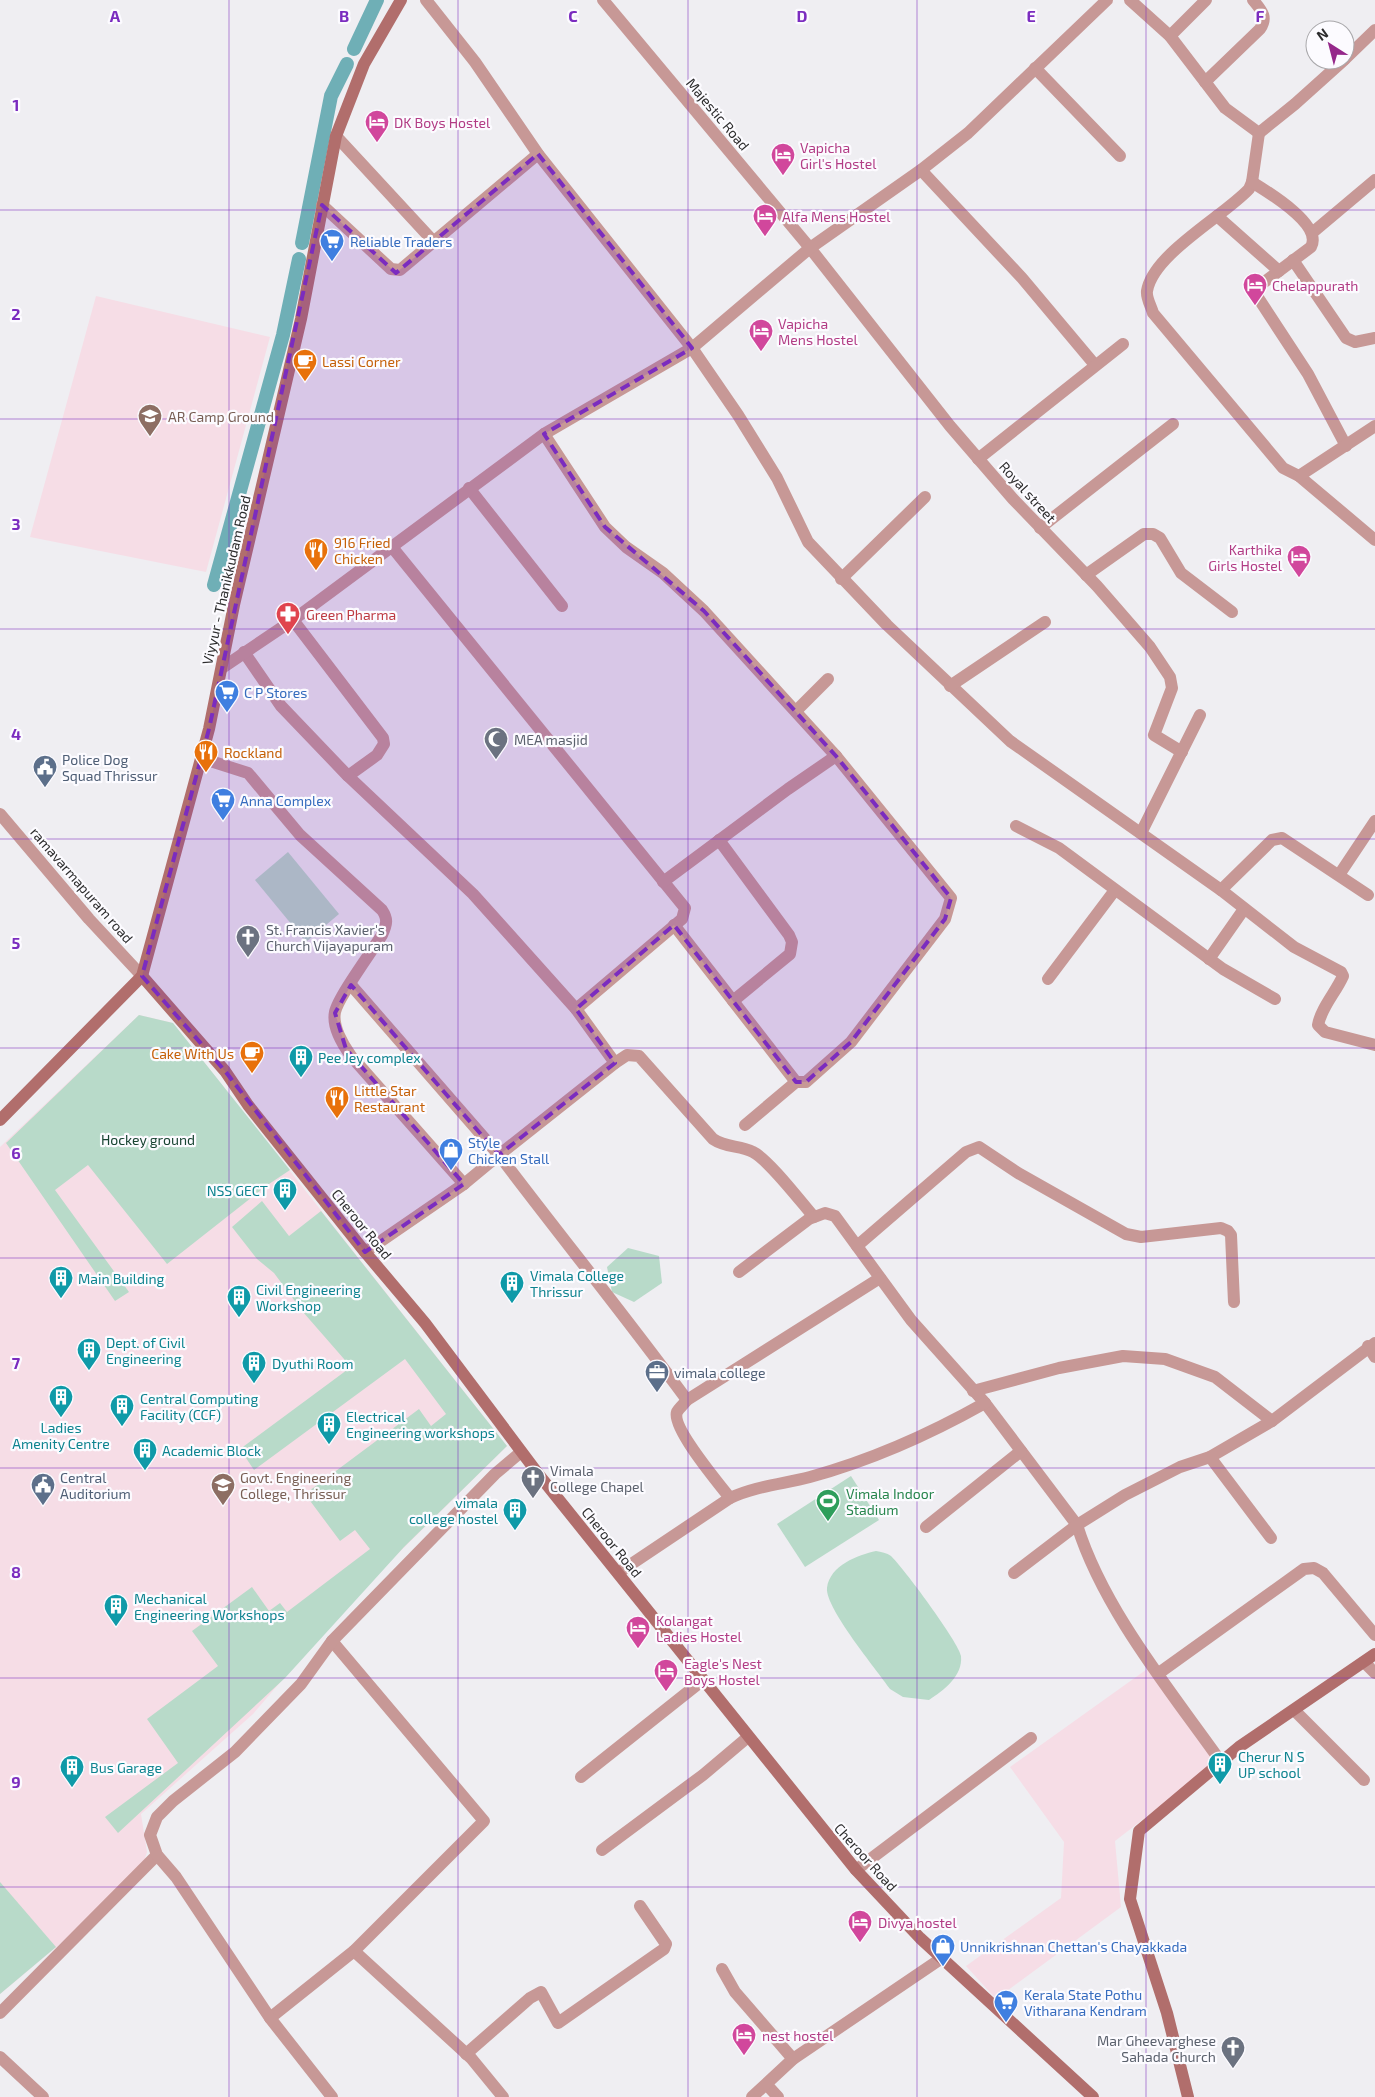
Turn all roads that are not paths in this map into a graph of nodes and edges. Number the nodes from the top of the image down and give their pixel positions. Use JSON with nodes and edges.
{"nodes":[{"id":1,"x":401,"y":0,"type":"edge"},
{"id":2,"x":426,"y":0,"type":"edge"},
{"id":3,"x":603,"y":0,"type":"edge"},
{"id":4,"x":1107,"y":0,"type":"edge"},
{"id":5,"x":1130,"y":0,"type":"edge"},
{"id":6,"x":1206,"y":0,"type":"edge"},
{"id":7,"x":1253,"y":0,"type":"edge"},
{"id":8,"x":1375,"y":30,"type":"edge"},
{"id":9,"x":1170,"y":36,"type":"junction"},
{"id":10,"x":1355,"y":49,"type":"edge"},
{"id":11,"x":1035,"y":68,"type":"junction"},
{"id":12,"x":1332,"y":70,"type":"edge"},
{"id":13,"x":1206,"y":82,"type":"junction"},
{"id":14,"x":1258,"y":133,"type":"junction"},
{"id":15,"x":336,"y":136,"type":"junction"},
{"id":16,"x":538,"y":154,"type":"junction"},
{"id":17,"x":1120,"y":156,"type":"dead end"},
{"id":18,"x":921,"y":170,"type":"junction"},
{"id":19,"x":1375,"y":180,"type":"edge"},
{"id":20,"x":1252,"y":182,"type":"junction"},
{"id":21,"x":322,"y":204,"type":"junction"},
{"id":22,"x":1216,"y":216,"type":"junction"},
{"id":23,"x":1312,"y":233,"type":"junction"},
{"id":24,"x":434,"y":242,"type":"junction"},
{"id":25,"x":810,"y":248,"type":"junction"},
{"id":26,"x":1293,"y":260,"type":"junction"},
{"id":27,"x":1279,"y":271,"type":"junction"},
{"id":28,"x":1375,"y":338,"type":"edge"},
{"id":29,"x":1123,"y":344,"type":"dead end"},
{"id":30,"x":692,"y":348,"type":"junction"},
{"id":31,"x":1095,"y":366,"type":"junction"},
{"id":32,"x":1173,"y":424,"type":"dead end"},
{"id":33,"x":1375,"y":426,"type":"edge"},
{"id":34,"x":544,"y":434,"type":"junction"},
{"id":35,"x":1346,"y":446,"type":"junction"},
{"id":36,"x":978,"y":459,"type":"junction"},
{"id":37,"x":1300,"y":476,"type":"junction"},
{"id":38,"x":469,"y":488,"type":"junction"},
{"id":39,"x":926,"y":497,"type":"dead end"},
{"id":40,"x":1040,"y":528,"type":"junction"},
{"id":41,"x":1375,"y":540,"type":"edge"},
{"id":42,"x":392,"y":547,"type":"junction"},
{"id":43,"x":1086,"y":575,"type":"junction"},
{"id":44,"x":841,"y":579,"type":"junction"},
{"id":45,"x":562,"y":606,"type":"dead end"},
{"id":46,"x":1232,"y":612,"type":"dead end"},
{"id":47,"x":294,"y":620,"type":"junction"},
{"id":48,"x":1045,"y":622,"type":"dead end"},
{"id":49,"x":244,"y":652,"type":"junction"},
{"id":50,"x":222,"y":668,"type":"junction"},
{"id":51,"x":828,"y":679,"type":"dead end"},
{"id":52,"x":950,"y":686,"type":"junction"},
{"id":53,"x":796,"y":711,"type":"junction"},
{"id":54,"x":1200,"y":715,"type":"dead end"},
{"id":55,"x":1182,"y":752,"type":"junction"},
{"id":56,"x":836,"y":756,"type":"junction"},
{"id":57,"x":202,"y":758,"type":"junction"},
{"id":58,"x":348,"y":776,"type":"junction"},
{"id":59,"x":0,"y":814,"type":"edge"},
{"id":60,"x":1375,"y":821,"type":"edge"},
{"id":61,"x":1016,"y":826,"type":"dead end"},
{"id":62,"x":1141,"y":833,"type":"junction"},
{"id":63,"x":719,"y":840,"type":"junction"},
{"id":64,"x":1339,"y":875,"type":"junction"},
{"id":65,"x":663,"y":882,"type":"junction"},
{"id":66,"x":1115,"y":890,"type":"junction"},
{"id":67,"x":1220,"y":890,"type":"junction"},
{"id":68,"x":1368,"y":895,"type":"dead end"},
{"id":69,"x":1244,"y":909,"type":"junction"},
{"id":70,"x":674,"y":925,"type":"junction"},
{"id":71,"x":1209,"y":960,"type":"junction"},
{"id":72,"x":142,"y":976,"type":"junction"},
{"id":73,"x":1048,"y":979,"type":"dead end"},
{"id":74,"x":351,"y":985,"type":"junction"},
{"id":75,"x":1275,"y":1000,"type":"dead end"},
{"id":76,"x":733,"y":1001,"type":"junction"},
{"id":77,"x":576,"y":1009,"type":"junction"},
{"id":78,"x":1375,"y":1045,"type":"edge"},
{"id":79,"x":615,"y":1063,"type":"junction"},
{"id":80,"x":796,"y":1082,"type":"junction"},
{"id":81,"x":0,"y":1120,"type":"edge"},
{"id":82,"x":745,"y":1125,"type":"dead end"},
{"id":83,"x":498,"y":1155,"type":"junction"},
{"id":84,"x":464,"y":1184,"type":"junction"},
{"id":85,"x":814,"y":1217,"type":"junction"},
{"id":86,"x":857,"y":1246,"type":"junction"},
{"id":87,"x":364,"y":1252,"type":"junction"},
{"id":88,"x":739,"y":1272,"type":"dead end"},
{"id":89,"x":880,"y":1278,"type":"junction"},
{"id":90,"x":1234,"y":1302,"type":"dead end"},
{"id":91,"x":1373,"y":1349,"type":"edge"},
{"id":92,"x":973,"y":1390,"type":"junction"},
{"id":93,"x":687,"y":1400,"type":"junction"},
{"id":94,"x":985,"y":1403,"type":"junction"},
{"id":95,"x":1272,"y":1421,"type":"junction"},
{"id":96,"x":1021,"y":1451,"type":"junction"},
{"id":97,"x":521,"y":1452,"type":"junction"},
{"id":98,"x":1210,"y":1457,"type":"junction"},
{"id":99,"x":730,"y":1498,"type":"junction"},
{"id":100,"x":1077,"y":1525,"type":"junction"},
{"id":101,"x":926,"y":1527,"type":"dead end"},
{"id":102,"x":1271,"y":1538,"type":"dead end"},
{"id":103,"x":618,"y":1573,"type":"junction"},
{"id":104,"x":1014,"y":1573,"type":"dead end"},
{"id":105,"x":1375,"y":1635,"type":"edge"},
{"id":106,"x":332,"y":1641,"type":"junction"},
{"id":107,"x":1370,"y":1658,"type":"edge"},
{"id":108,"x":1159,"y":1672,"type":"junction"},
{"id":109,"x":1375,"y":1673,"type":"edge"},
{"id":110,"x":703,"y":1680,"type":"junction"},
{"id":111,"x":1294,"y":1710,"type":"junction"},
{"id":112,"x":748,"y":1737,"type":"junction"},
{"id":113,"x":1031,"y":1738,"type":"dead end"},
{"id":114,"x":1221,"y":1762,"type":"junction"},
{"id":115,"x":581,"y":1777,"type":"dead end"},
{"id":116,"x":1364,"y":1780,"type":"dead end"},
{"id":117,"x":602,"y":1850,"type":"dead end"},
{"id":118,"x":157,"y":1855,"type":"junction"},
{"id":119,"x":856,"y":1870,"type":"junction"},
{"id":120,"x":640,"y":1906,"type":"dead end"},
{"id":121,"x":354,"y":1950,"type":"junction"},
{"id":122,"x":942,"y":1958,"type":"junction"},
{"id":123,"x":722,"y":1969,"type":"dead end"},
{"id":124,"x":0,"y":2013,"type":"edge"},
{"id":125,"x":270,"y":2018,"type":"junction"},
{"id":126,"x":466,"y":2054,"type":"junction"},
{"id":127,"x":0,"y":2057,"type":"edge"},
{"id":128,"x":793,"y":2059,"type":"junction"},
{"id":129,"x":767,"y":2085,"type":"junction"},
{"id":130,"x":43,"y":2097,"type":"edge"},
{"id":131,"x":332,"y":2097,"type":"edge"},
{"id":132,"x":503,"y":2097,"type":"edge"},
{"id":133,"x":752,"y":2097,"type":"edge"},
{"id":134,"x":778,"y":2097,"type":"edge"},
{"id":135,"x":1093,"y":2097,"type":"edge"},
{"id":136,"x":1188,"y":2097,"type":"edge"}],
"edges":[{"from":1,"to":15,"type":"main road","name":"Viyyur - Thanikkudam Road"},
{"from":2,"to":16,"type":"street"},
{"from":3,"to":25,"type":"street","name":"Majestic Road"},
{"from":4,"to":11,"type":"street"},
{"from":5,"to":9,"type":"street"},
{"from":6,"to":9,"type":"street"},
{"from":7,"to":13,"type":"street"},
{"from":8,"to":10,"type":"street"},
{"from":9,"to":13,"type":"street"},
{"from":11,"to":17,"type":"street"},
{"from":11,"to":18,"type":"street"},
{"from":12,"to":14,"type":"street"},
{"from":13,"to":14,"type":"street"},
{"from":14,"to":20,"type":"street"},
{"from":15,"to":21,"type":"main road","name":"Viyyur - Thanikkudam Road"},
{"from":15,"to":24,"type":"street"},
{"from":16,"to":24,"type":"street"},
{"from":16,"to":30,"type":"street"},
{"from":18,"to":25,"type":"street"},
{"from":18,"to":31,"type":"street"},
{"from":19,"to":23,"type":"street"},
{"from":20,"to":22,"type":"street"},
{"from":20,"to":23,"type":"street"},
{"from":21,"to":24,"type":"street"},
{"from":21,"to":50,"type":"main road","name":"Viyyur - Thanikkudam Road"},
{"from":22,"to":27,"type":"street"},
{"from":22,"to":37,"type":"street"},
{"from":23,"to":26,"type":"street"},
{"from":25,"to":30,"type":"street"},
{"from":25,"to":36,"type":"street","name":"Royal street"},
{"from":26,"to":27,"type":"street"},
{"from":26,"to":28,"type":"street"},
{"from":27,"to":35,"type":"street"},
{"from":29,"to":31,"type":"street"},
{"from":30,"to":34,"type":"street"},
{"from":30,"to":44,"type":"street"},
{"from":31,"to":36,"type":"street"},
{"from":32,"to":40,"type":"street"},
{"from":33,"to":35,"type":"street"},
{"from":34,"to":38,"type":"street"},
{"from":34,"to":53,"type":"street"},
{"from":35,"to":37,"type":"street"},
{"from":36,"to":40,"type":"street","name":"Royal street"},
{"from":37,"to":41,"type":"street"},
{"from":38,"to":42,"type":"street"},
{"from":38,"to":45,"type":"street"},
{"from":39,"to":44,"type":"street"},
{"from":40,"to":43,"type":"street","name":"Royal street"},
{"from":42,"to":47,"type":"street"},
{"from":42,"to":65,"type":"street"},
{"from":43,"to":46,"type":"street"},
{"from":43,"to":55,"type":"street","name":"Royal street"},
{"from":44,"to":52,"type":"street"},
{"from":47,"to":49,"type":"street"},
{"from":47,"to":58,"type":"street"},
{"from":48,"to":52,"type":"street"},
{"from":49,"to":50,"type":"street"},
{"from":49,"to":58,"type":"street"},
{"from":50,"to":57,"type":"main road","name":"Viyyur - Thanikkudam Road"},
{"from":51,"to":53,"type":"street"},
{"from":52,"to":62,"type":"street"},
{"from":53,"to":56,"type":"street"},
{"from":54,"to":55,"type":"street"},
{"from":55,"to":62,"type":"street"},
{"from":56,"to":63,"type":"street"},
{"from":56,"to":80,"type":"street"},
{"from":57,"to":72,"type":"main road","name":"Viyyur - Thanikkudam Road"},
{"from":57,"to":74,"type":"street"},
{"from":58,"to":77,"type":"street"},
{"from":59,"to":72,"type":"street","name":"ramavarmapuram road"},
{"from":60,"to":64,"type":"street"},
{"from":61,"to":66,"type":"street"},
{"from":62,"to":67,"type":"street"},
{"from":63,"to":65,"type":"street"},
{"from":63,"to":76,"type":"street"},
{"from":64,"to":67,"type":"street"},
{"from":64,"to":68,"type":"street"},
{"from":65,"to":70,"type":"street"},
{"from":66,"to":71,"type":"street"},
{"from":66,"to":73,"type":"street"},
{"from":67,"to":69,"type":"street"},
{"from":69,"to":71,"type":"street"},
{"from":69,"to":78,"type":"street"},
{"from":70,"to":76,"type":"street"},
{"from":70,"to":77,"type":"street"},
{"from":71,"to":75,"type":"street"},
{"from":72,"to":81,"type":"main road","name":"Viyyur - Thanikkudam Road"},
{"from":72,"to":87,"type":"main road","name":"Cheroor Road"},
{"from":74,"to":83,"type":"street"},
{"from":74,"to":84,"type":"street"},
{"from":76,"to":80,"type":"street"},
{"from":77,"to":79,"type":"street"},
{"from":79,"to":83,"type":"street"},
{"from":79,"to":85,"type":"street"},
{"from":80,"to":82,"type":"street"},
{"from":83,"to":84,"type":"street"},
{"from":83,"to":93,"type":"street"},
{"from":84,"to":87,"type":"street"},
{"from":85,"to":86,"type":"street"},
{"from":85,"to":88,"type":"street"},
{"from":86,"to":89,"type":"street"},
{"from":86,"to":90,"type":"street"},
{"from":87,"to":97,"type":"main road","name":"Cheroor Road"},
{"from":89,"to":92,"type":"street"},
{"from":89,"to":93,"type":"street"},
{"from":91,"to":95,"type":"street"},
{"from":92,"to":94,"type":"street"},
{"from":92,"to":95,"type":"street"},
{"from":93,"to":99,"type":"street"},
{"from":94,"to":96,"type":"street"},
{"from":94,"to":99,"type":"street"},
{"from":95,"to":98,"type":"street"},
{"from":96,"to":100,"type":"street"},
{"from":96,"to":101,"type":"street"},
{"from":97,"to":103,"type":"main road","name":"Cheroor Road"},
{"from":97,"to":106,"type":"street"},
{"from":98,"to":100,"type":"street"},
{"from":98,"to":102,"type":"street"},
{"from":99,"to":103,"type":"street"},
{"from":100,"to":104,"type":"street"},
{"from":100,"to":108,"type":"street"},
{"from":103,"to":110,"type":"main road","name":"Cheroor Road"},
{"from":105,"to":108,"type":"street"},
{"from":106,"to":118,"type":"street"},
{"from":106,"to":121,"type":"street"},
{"from":107,"to":109,"type":"street"},
{"from":107,"to":111,"type":"main road"},
{"from":108,"to":114,"type":"street"},
{"from":110,"to":112,"type":"main road","name":"Cheroor Road"},
{"from":110,"to":115,"type":"street"},
{"from":111,"to":114,"type":"main road"},
{"from":111,"to":116,"type":"street"},
{"from":112,"to":117,"type":"street"},
{"from":112,"to":119,"type":"main road","name":"Cheroor Road"},
{"from":113,"to":119,"type":"street"},
{"from":114,"to":136,"type":"main road"},
{"from":118,"to":124,"type":"street"},
{"from":118,"to":125,"type":"street"},
{"from":119,"to":122,"type":"main road","name":"Cheroor Road"},
{"from":120,"to":126,"type":"street"},
{"from":121,"to":125,"type":"street"},
{"from":121,"to":126,"type":"street"},
{"from":122,"to":128,"type":"street"},
{"from":122,"to":135,"type":"main road","name":"Cheroor Road"},
{"from":123,"to":128,"type":"street"},
{"from":125,"to":131,"type":"street"},
{"from":126,"to":132,"type":"street"},
{"from":127,"to":130,"type":"street"},
{"from":128,"to":129,"type":"street"},
{"from":129,"to":133,"type":"street"},
{"from":129,"to":134,"type":"street"}]}
